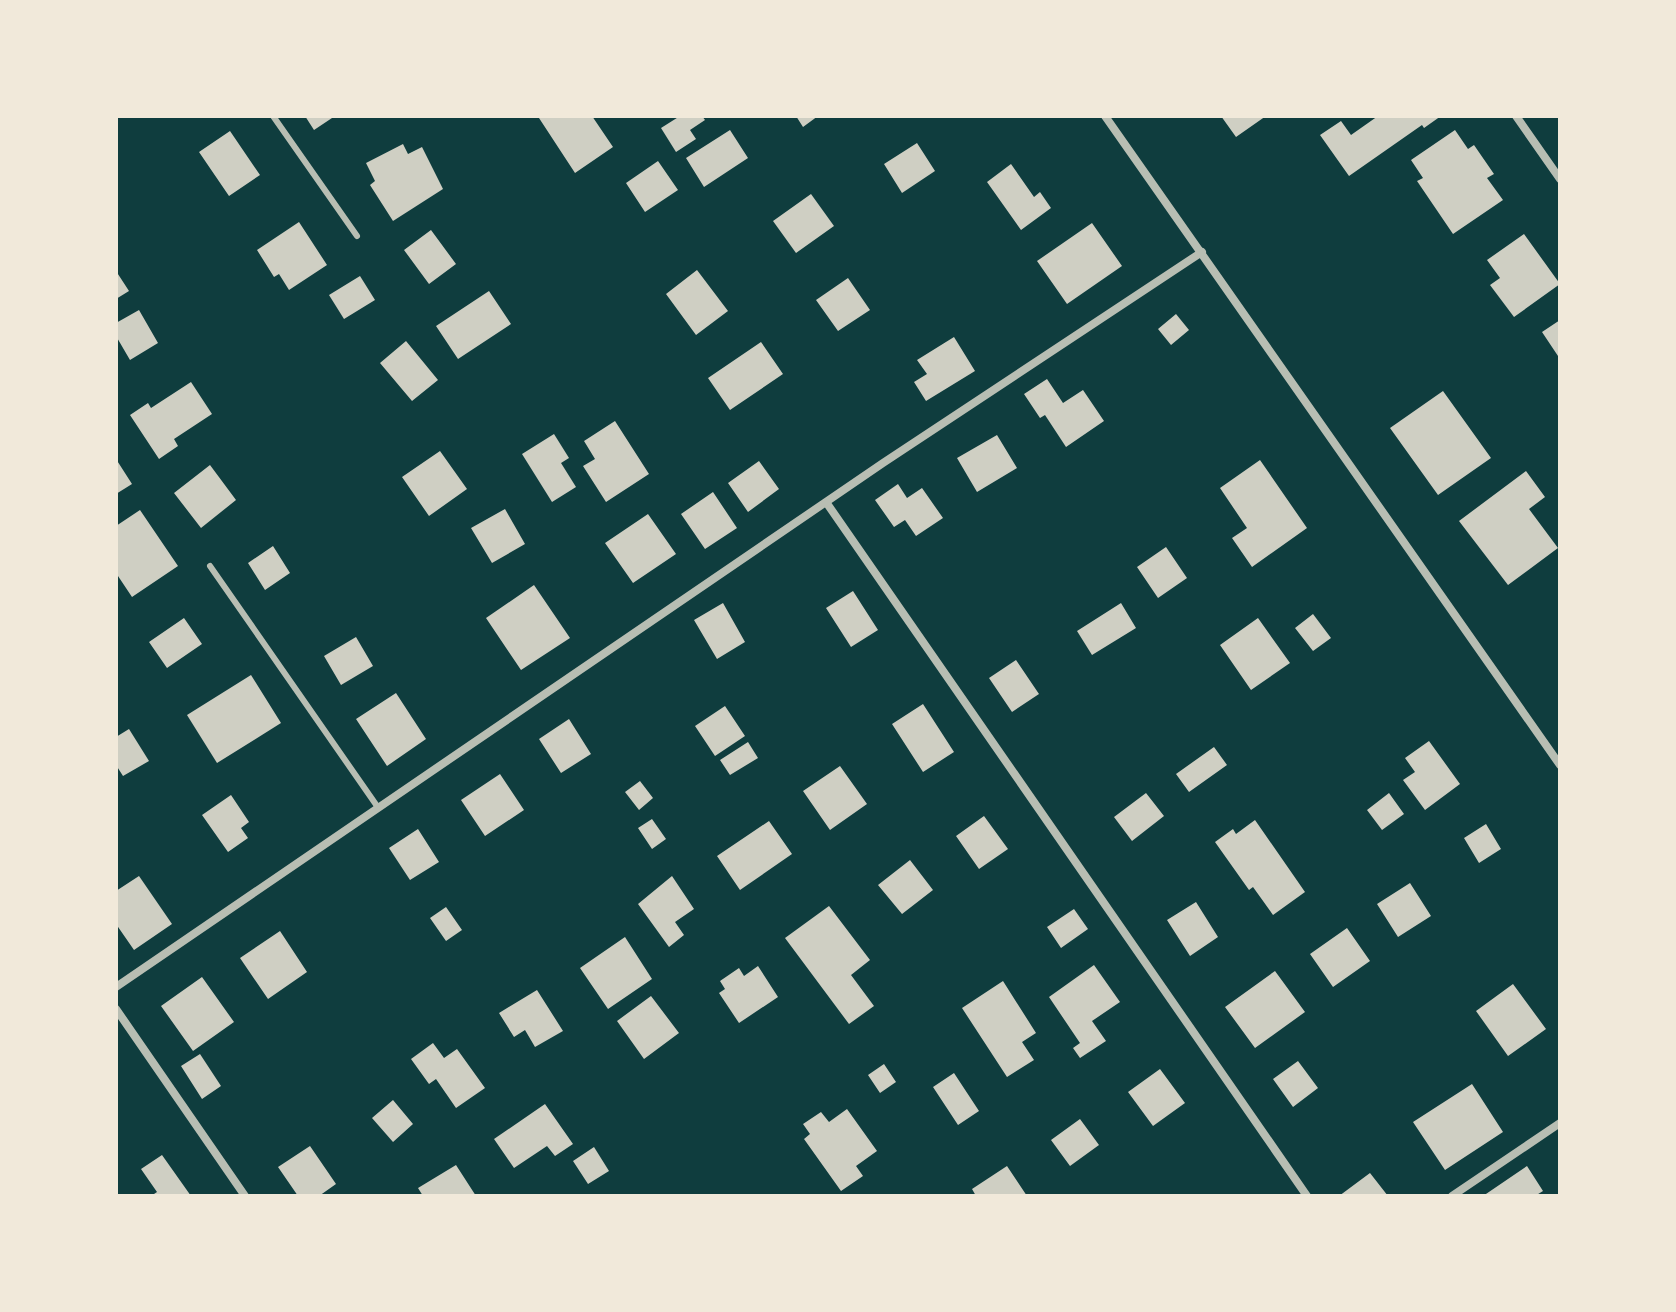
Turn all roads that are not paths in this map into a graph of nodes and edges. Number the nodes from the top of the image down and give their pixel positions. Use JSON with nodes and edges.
{"nodes":[{"id":1,"x":273,"y":116,"type":"edge"},
{"id":2,"x":1105,"y":116,"type":"edge"},
{"id":3,"x":1516,"y":116,"type":"edge"},
{"id":4,"x":1560,"y":179,"type":"edge"},
{"id":5,"x":357,"y":236,"type":"dead end"},
{"id":6,"x":1202,"y":252,"type":"junction"},
{"id":7,"x":826,"y":502,"type":"junction"},
{"id":8,"x":210,"y":566,"type":"dead end"},
{"id":9,"x":1560,"y":765,"type":"edge"},
{"id":10,"x":377,"y":806,"type":"junction"},
{"id":11,"x":116,"y":987,"type":"edge"},
{"id":12,"x":116,"y":1009,"type":"edge"},
{"id":13,"x":1560,"y":1123,"type":"edge"},
{"id":14,"x":245,"y":1196,"type":"edge"},
{"id":15,"x":1307,"y":1196,"type":"edge"},
{"id":16,"x":1452,"y":1196,"type":"edge"}],
"edges":[{"from":1,"to":5,"type":"lane"},
{"from":2,"to":6,"type":"street"},
{"from":3,"to":4,"type":"street"},
{"from":6,"to":7,"type":"street"},
{"from":6,"to":9,"type":"street"},
{"from":7,"to":10,"type":"street"},
{"from":7,"to":15,"type":"street"},
{"from":8,"to":10,"type":"lane"},
{"from":10,"to":11,"type":"street"},
{"from":12,"to":14,"type":"street"},
{"from":13,"to":16,"type":"street"}]}
